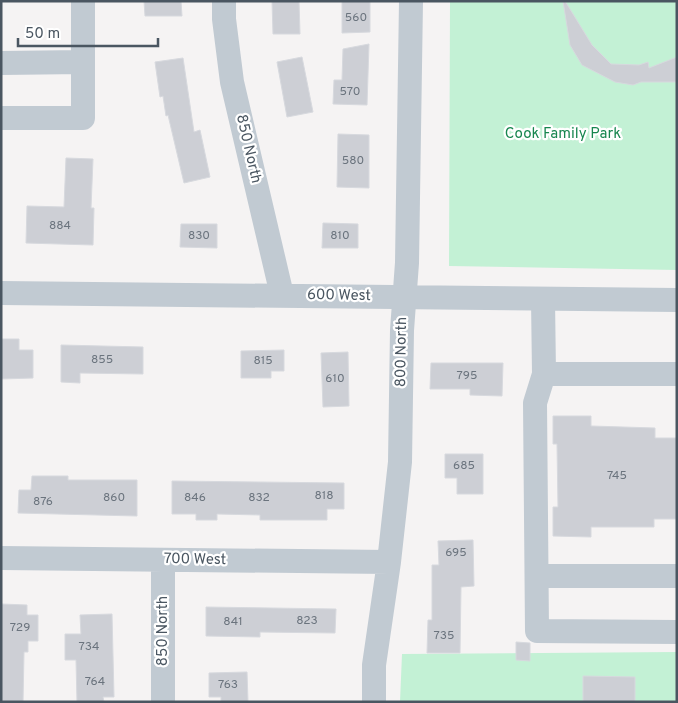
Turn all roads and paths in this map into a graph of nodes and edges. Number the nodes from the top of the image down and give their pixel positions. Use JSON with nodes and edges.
{"nodes":[{"id":1,"x":83,"y":1,"type":"edge"},
{"id":2,"x":224,"y":1,"type":"edge"},
{"id":3,"x":412,"y":1,"type":"edge"},
{"id":4,"x":82,"y":62,"type":"junction"},
{"id":5,"x":1,"y":63,"type":"edge"},
{"id":6,"x":1,"y":118,"type":"edge"},
{"id":7,"x":1,"y":293,"type":"edge"},
{"id":8,"x":282,"y":295,"type":"junction"},
{"id":9,"x":404,"y":298,"type":"junction"},
{"id":10,"x":543,"y":299,"type":"junction"},
{"id":11,"x":677,"y":300,"type":"edge"},
{"id":12,"x":544,"y":374,"type":"junction"},
{"id":13,"x":677,"y":374,"type":"edge"},
{"id":14,"x":1,"y":558,"type":"edge"},
{"id":15,"x":163,"y":560,"type":"junction"},
{"id":16,"x":389,"y":562,"type":"junction"},
{"id":17,"x":537,"y":576,"type":"junction"},
{"id":18,"x":677,"y":576,"type":"edge"},
{"id":19,"x":677,"y":632,"type":"edge"},
{"id":20,"x":163,"y":702,"type":"edge"},
{"id":21,"x":374,"y":702,"type":"edge"}],
"edges":[{"from":1,"to":4,"type":"street"},
{"from":2,"to":8,"type":"street","name":"850 North"},
{"from":3,"to":9,"type":"street","name":"800 North"},
{"from":4,"to":5,"type":"street"},
{"from":4,"to":6,"type":"street"},
{"from":7,"to":8,"type":"street","name":"600 West"},
{"from":8,"to":9,"type":"street","name":"600 West"},
{"from":9,"to":10,"type":"street","name":"600 West"},
{"from":9,"to":16,"type":"street","name":"800 North"},
{"from":10,"to":11,"type":"street","name":"600 West"},
{"from":10,"to":12,"type":"street"},
{"from":12,"to":13,"type":"street"},
{"from":12,"to":17,"type":"street"},
{"from":14,"to":15,"type":"street","name":"700 West"},
{"from":15,"to":16,"type":"street","name":"700 West"},
{"from":15,"to":20,"type":"street","name":"850 North"},
{"from":16,"to":21,"type":"street","name":"800 North"},
{"from":17,"to":18,"type":"street"},
{"from":17,"to":19,"type":"street"}]}
